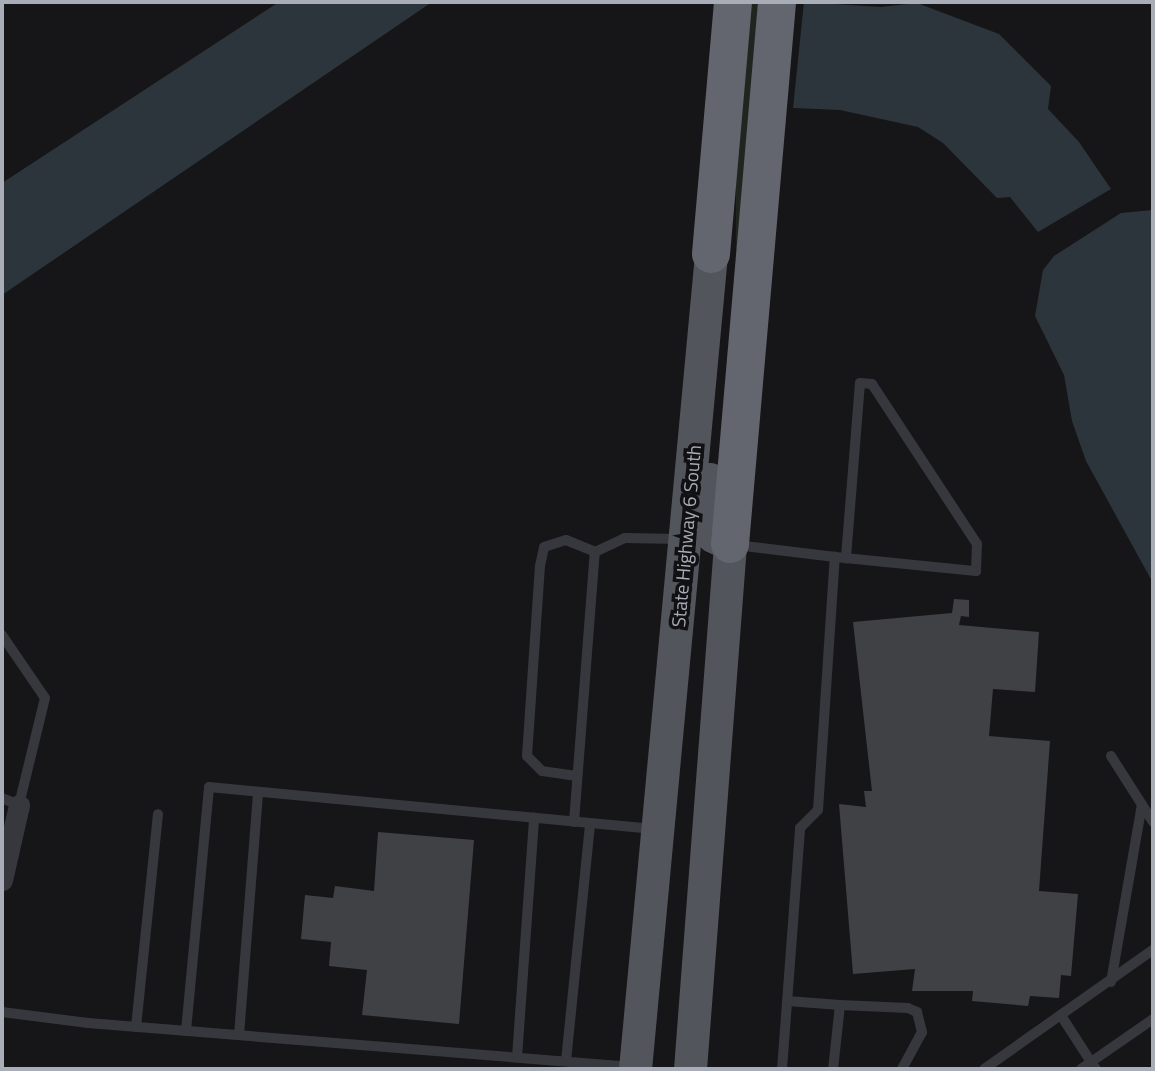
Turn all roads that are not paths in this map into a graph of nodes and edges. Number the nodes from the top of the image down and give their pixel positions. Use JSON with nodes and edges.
{"nodes":[{"id":1,"x":733,"y":2,"type":"edge"},
{"id":2,"x":777,"y":2,"type":"edge"},
{"id":3,"x":711,"y":254,"type":"joint"},
{"id":4,"x":695,"y":438,"type":"junction"},
{"id":5,"x":686,"y":539,"type":"junction"},
{"id":6,"x":730,"y":544,"type":"junction"},
{"id":7,"x":595,"y":552,"type":"junction"},
{"id":8,"x":840,"y":558,"type":"junction"},
{"id":9,"x":2,"y":635,"type":"edge"},
{"id":10,"x":722,"y":639,"type":"junction"},
{"id":11,"x":1111,"y":756,"type":"dead end"},
{"id":12,"x":577,"y":776,"type":"junction"},
{"id":13,"x":258,"y":792,"type":"junction"},
{"id":14,"x":10,"y":802,"type":"edge"},
{"id":15,"x":1142,"y":805,"type":"junction"},
{"id":16,"x":158,"y":814,"type":"dead end"},
{"id":17,"x":534,"y":818,"type":"junction"},
{"id":18,"x":574,"y":822,"type":"junction"},
{"id":19,"x":1153,"y":822,"type":"edge"},
{"id":20,"x":590,"y":824,"type":"junction"},
{"id":21,"x":660,"y":830,"type":"junction"},
{"id":22,"x":2,"y":880,"type":"edge"},
{"id":23,"x":1153,"y":950,"type":"edge"},
{"id":24,"x":1111,"y":982,"type":"junction"},
{"id":25,"x":787,"y":1001,"type":"junction"},
{"id":26,"x":840,"y":1004,"type":"junction"},
{"id":27,"x":2,"y":1012,"type":"edge"},
{"id":28,"x":1062,"y":1017,"type":"junction"},
{"id":29,"x":1153,"y":1019,"type":"edge"},
{"id":30,"x":136,"y":1027,"type":"junction"},
{"id":31,"x":186,"y":1031,"type":"junction"},
{"id":32,"x":239,"y":1035,"type":"junction"},
{"id":33,"x":517,"y":1057,"type":"junction"},
{"id":34,"x":566,"y":1061,"type":"junction"},
{"id":35,"x":1093,"y":1066,"type":"edge"},
{"id":36,"x":635,"y":1068,"type":"edge"},
{"id":37,"x":690,"y":1069,"type":"edge"},
{"id":38,"x":782,"y":1069,"type":"edge"},
{"id":39,"x":834,"y":1069,"type":"edge"},
{"id":40,"x":902,"y":1069,"type":"edge"},
{"id":41,"x":984,"y":1069,"type":"edge"},
{"id":42,"x":1081,"y":1069,"type":"edge"}],
"edges":[{"from":1,"to":3,"type":"highway","name":"State Highway 6 South"},
{"from":2,"to":6,"type":"highway"},
{"from":3,"to":4,"type":"main road","name":"State Highway 6 South"},
{"from":4,"to":5,"type":"main road","name":"State Highway 6 South"},
{"from":4,"to":6,"type":"main road"},
{"from":5,"to":7,"type":"lane"},
{"from":5,"to":10,"type":"main road"},
{"from":5,"to":21,"type":"main road","name":"State Highway 6 South"},
{"from":6,"to":8,"type":"lane"},
{"from":6,"to":10,"type":"main road"},
{"from":7,"to":12,"type":"lane"},
{"from":7,"to":12,"type":"lane"},
{"from":8,"to":8,"type":"lane"},
{"from":8,"to":25,"type":"lane"},
{"from":9,"to":14,"type":"lane"},
{"from":10,"to":37,"type":"main road"},
{"from":11,"to":15,"type":"lane"},
{"from":12,"to":18,"type":"lane"},
{"from":13,"to":17,"type":"lane"},
{"from":13,"to":31,"type":"lane"},
{"from":13,"to":32,"type":"lane"},
{"from":14,"to":22,"type":"street"},
{"from":15,"to":19,"type":"lane"},
{"from":15,"to":24,"type":"lane"},
{"from":16,"to":30,"type":"lane"},
{"from":17,"to":18,"type":"lane"},
{"from":17,"to":33,"type":"lane"},
{"from":18,"to":20,"type":"lane"},
{"from":20,"to":21,"type":"lane"},
{"from":20,"to":34,"type":"lane"},
{"from":21,"to":36,"type":"main road","name":"State Highway 6 South"},
{"from":23,"to":24,"type":"lane"},
{"from":24,"to":28,"type":"lane"},
{"from":25,"to":26,"type":"lane"},
{"from":25,"to":38,"type":"lane"},
{"from":26,"to":39,"type":"lane"},
{"from":26,"to":40,"type":"lane"},
{"from":27,"to":30,"type":"lane"},
{"from":28,"to":35,"type":"lane"},
{"from":28,"to":41,"type":"lane"},
{"from":29,"to":35,"type":"lane"},
{"from":30,"to":31,"type":"lane"},
{"from":31,"to":32,"type":"lane"},
{"from":32,"to":33,"type":"lane"},
{"from":33,"to":34,"type":"lane"},
{"from":34,"to":36,"type":"lane"},
{"from":35,"to":42,"type":"lane"}]}
